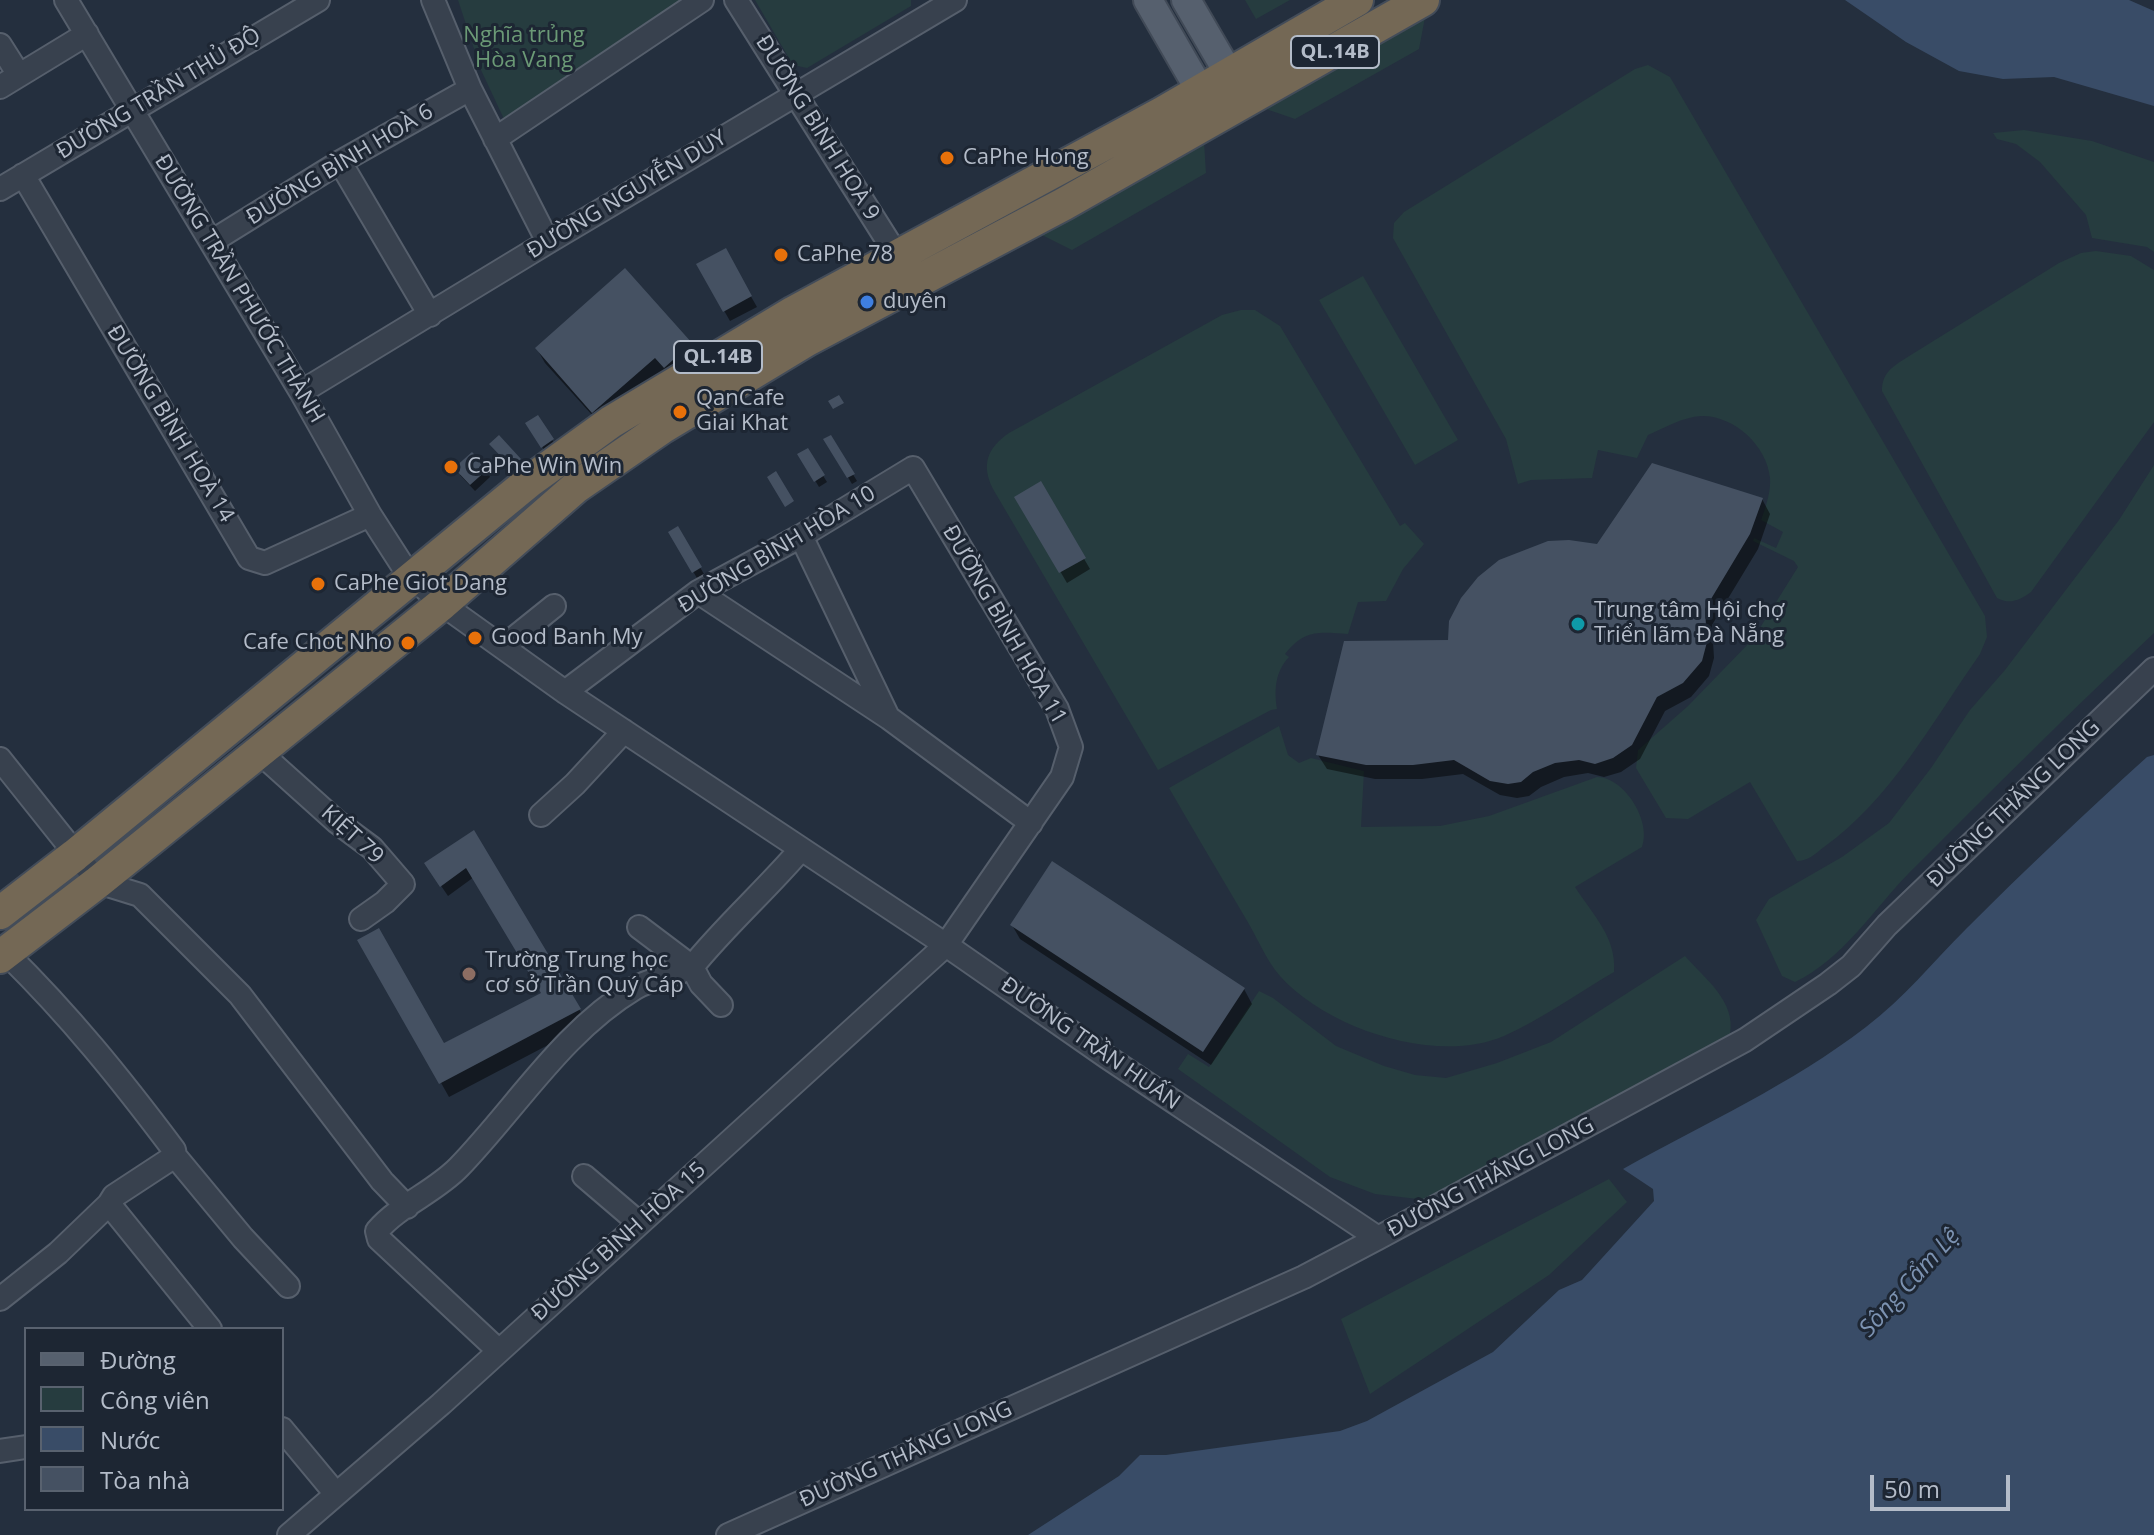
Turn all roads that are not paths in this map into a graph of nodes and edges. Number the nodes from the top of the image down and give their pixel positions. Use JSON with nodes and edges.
{"nodes":[{"id":1,"x":66,"y":0,"type":"edge"},
{"id":2,"x":318,"y":0,"type":"edge"},
{"id":3,"x":433,"y":0,"type":"edge"},
{"id":4,"x":702,"y":0,"type":"edge"},
{"id":5,"x":736,"y":0,"type":"edge"},
{"id":6,"x":1148,"y":0,"type":"edge"},
{"id":7,"x":1186,"y":0,"type":"edge"},
{"id":8,"x":1357,"y":0,"type":"edge"},
{"id":9,"x":1423,"y":0,"type":"edge"},
{"id":10,"x":949,"y":2,"type":"edge"},
{"id":11,"x":87,"y":34,"type":"junction"},
{"id":12,"x":0,"y":45,"type":"edge"},
{"id":13,"x":1230,"y":74,"type":"junction"},
{"id":14,"x":9,"y":81,"type":"edge"},
{"id":15,"x":470,"y":89,"type":"junction"},
{"id":16,"x":1200,"y":91,"type":"junction"},
{"id":17,"x":794,"y":94,"type":"junction"},
{"id":18,"x":1246,"y":102,"type":"junction"},
{"id":19,"x":133,"y":109,"type":"junction"},
{"id":20,"x":1216,"y":119,"type":"junction"},
{"id":21,"x":495,"y":139,"type":"junction"},
{"id":22,"x":340,"y":162,"type":"junction"},
{"id":23,"x":23,"y":175,"type":"junction"},
{"id":24,"x":0,"y":189,"type":"edge"},
{"id":25,"x":211,"y":242,"type":"junction"},
{"id":26,"x":548,"y":242,"type":"junction"},
{"id":27,"x":898,"y":257,"type":"junction"},
{"id":28,"x":430,"y":315,"type":"junction"},
{"id":29,"x":301,"y":392,"type":"junction"},
{"id":30,"x":913,"y":468,"type":"joint"},
{"id":31,"x":370,"y":515,"type":"junction"},
{"id":32,"x":801,"y":536,"type":"junction"},
{"id":33,"x":414,"y":577,"type":"junction"},
{"id":34,"x":698,"y":592,"type":"junction"},
{"id":35,"x":442,"y":604,"type":"junction"},
{"id":36,"x":554,"y":606,"type":"dead end"},
{"id":37,"x":503,"y":647,"type":"junction"},
{"id":38,"x":2154,"y":669,"type":"edge"},
{"id":39,"x":565,"y":692,"type":"junction"},
{"id":40,"x":889,"y":718,"type":"junction"},
{"id":41,"x":624,"y":731,"type":"junction"},
{"id":42,"x":258,"y":751,"type":"junction"},
{"id":43,"x":0,"y":759,"type":"edge"},
{"id":44,"x":541,"y":815,"type":"dead end"},
{"id":45,"x":1031,"y":823,"type":"junction"},
{"id":46,"x":801,"y":849,"type":"junction"},
{"id":47,"x":75,"y":855,"type":"junction"},
{"id":48,"x":98,"y":882,"type":"junction"},
{"id":49,"x":0,"y":913,"type":"edge"},
{"id":50,"x":361,"y":919,"type":"dead end"},
{"id":51,"x":639,"y":927,"type":"dead end"},
{"id":52,"x":946,"y":945,"type":"junction"},
{"id":53,"x":3,"y":955,"type":"edge"},
{"id":54,"x":692,"y":967,"type":"junction"},
{"id":55,"x":721,"y":1005,"type":"dead end"},
{"id":56,"x":175,"y":1156,"type":"junction"},
{"id":57,"x":584,"y":1176,"type":"dead end"},
{"id":58,"x":109,"y":1204,"type":"junction"},
{"id":59,"x":407,"y":1207,"type":"junction"},
{"id":60,"x":639,"y":1223,"type":"junction"},
{"id":61,"x":1378,"y":1238,"type":"junction"},
{"id":62,"x":288,"y":1286,"type":"dead end"},
{"id":63,"x":0,"y":1299,"type":"edge"},
{"id":64,"x":208,"y":1327,"type":"edge"},
{"id":65,"x":499,"y":1351,"type":"junction"},
{"id":66,"x":284,"y":1431,"type":"edge"},
{"id":67,"x":24,"y":1447,"type":"edge"},
{"id":68,"x":0,"y":1451,"type":"edge"},
{"id":69,"x":336,"y":1494,"type":"junction"},
{"id":70,"x":289,"y":1535,"type":"edge"},
{"id":71,"x":728,"y":1535,"type":"edge"}],
"edges":[{"from":1,"to":11,"type":"street","name":"ĐƯỜNG TRẦN PHƯỚC THÀNH"},
{"from":2,"to":19,"type":"street","name":"ĐƯỜNG TRẦN THỦ ĐỘ"},
{"from":3,"to":15,"type":"street"},
{"from":4,"to":21,"type":"street"},
{"from":5,"to":17,"type":"street","name":"ĐƯỜNG BÌNH HOÀ 9"},
{"from":6,"to":16,"type":"main road"},
{"from":7,"to":13,"type":"main road"},
{"from":8,"to":13,"type":"highway","number":"QL.14B"},
{"from":9,"to":18,"type":"highway","number":"QL.14B"},
{"from":10,"to":17,"type":"street","name":"ĐƯỜNG NGUYỄN DUY"},
{"from":11,"to":14,"type":"street"},
{"from":11,"to":19,"type":"street","name":"ĐƯỜNG TRẦN PHƯỚC THÀNH"},
{"from":12,"to":14,"type":"street"},
{"from":13,"to":16,"type":"highway","number":"QL.14B"},
{"from":13,"to":18,"type":"main road"},
{"from":15,"to":21,"type":"street"},
{"from":15,"to":22,"type":"street","name":"ĐƯỜNG BÌNH HOÀ 6"},
{"from":16,"to":20,"type":"main road"},
{"from":16,"to":27,"type":"highway","number":"QL.14B"},
{"from":17,"to":26,"type":"street","name":"ĐƯỜNG NGUYỄN DUY"},
{"from":17,"to":27,"type":"street","name":"ĐƯỜNG BÌNH HOÀ 9"},
{"from":18,"to":20,"type":"highway","number":"QL.14B"},
{"from":19,"to":23,"type":"street","name":"ĐƯỜNG TRẦN THỦ ĐỘ"},
{"from":19,"to":25,"type":"street","name":"ĐƯỜNG TRẦN PHƯỚC THÀNH"},
{"from":20,"to":35,"type":"highway","number":"QL.14B"},
{"from":21,"to":26,"type":"street"},
{"from":22,"to":25,"type":"street","name":"ĐƯỜNG BÌNH HOÀ 6"},
{"from":22,"to":28,"type":"street"},
{"from":23,"to":24,"type":"street","name":"ĐƯỜNG TRẦN THỦ ĐỘ"},
{"from":23,"to":31,"type":"street","name":"ĐƯỜNG BÌNH HOÀ 14"},
{"from":25,"to":29,"type":"street","name":"ĐƯỜNG TRẦN PHƯỚC THÀNH"},
{"from":26,"to":28,"type":"street","name":"ĐƯỜNG NGUYỄN DUY"},
{"from":27,"to":33,"type":"highway","number":"QL.14B"},
{"from":28,"to":29,"type":"street","name":"ĐƯỜNG NGUYỄN DUY"},
{"from":29,"to":31,"type":"street","name":"ĐƯỜNG TRẦN PHƯỚC THÀNH"},
{"from":30,"to":32,"type":"street","name":"ĐƯỜNG BÌNH HÒA 10"},
{"from":30,"to":45,"type":"street","name":"ĐƯỜNG BÌNH HÒA 11"},
{"from":31,"to":33,"type":"street","name":"ĐƯỜNG TRẦN PHƯỚC THÀNH"},
{"from":32,"to":34,"type":"street","name":"ĐƯỜNG BÌNH HÒA 10"},
{"from":32,"to":40,"type":"street"},
{"from":33,"to":35,"type":"street","name":"ĐƯỜNG TRẦN PHƯỚC THÀNH"},
{"from":33,"to":47,"type":"highway","number":"QL.14B"},
{"from":34,"to":39,"type":"street","name":"ĐƯỜNG BÌNH HÒA 10"},
{"from":34,"to":40,"type":"street"},
{"from":35,"to":37,"type":"street","name":"ĐƯỜNG TRẦN HUẤN"},
{"from":35,"to":42,"type":"highway","number":"QL.14B"},
{"from":36,"to":37,"type":"street"},
{"from":37,"to":39,"type":"street","name":"ĐƯỜNG TRẦN HUẤN"},
{"from":38,"to":61,"type":"street","name":"ĐƯỜNG THĂNG LONG"},
{"from":39,"to":41,"type":"street","name":"ĐƯỜNG TRẦN HUẤN"},
{"from":40,"to":45,"type":"street"},
{"from":41,"to":44,"type":"street"},
{"from":41,"to":46,"type":"street","name":"ĐƯỜNG TRẦN HUẤN"},
{"from":42,"to":48,"type":"highway","number":"QL.14B"},
{"from":42,"to":50,"type":"street","name":"KIỆT 79"},
{"from":43,"to":47,"type":"street"},
{"from":45,"to":52,"type":"street","name":"ĐƯỜNG BÌNH HÒA 11"},
{"from":46,"to":52,"type":"street","name":"ĐƯỜNG TRẦN HUẤN"},
{"from":46,"to":54,"type":"street"},
{"from":47,"to":48,"type":"street"},
{"from":47,"to":49,"type":"highway","number":"QL.14B"},
{"from":48,"to":53,"type":"highway","number":"QL.14B"},
{"from":48,"to":59,"type":"street"},
{"from":51,"to":54,"type":"street"},
{"from":52,"to":60,"type":"street","name":"ĐƯỜNG BÌNH HÒA 15"},
{"from":52,"to":61,"type":"street","name":"ĐƯỜNG TRẦN HUẤN"},
{"from":53,"to":56,"type":"street"},
{"from":54,"to":55,"type":"street"},
{"from":54,"to":59,"type":"street"},
{"from":56,"to":58,"type":"street"},
{"from":56,"to":62,"type":"street"},
{"from":57,"to":60,"type":"street"},
{"from":58,"to":63,"type":"street"},
{"from":58,"to":64,"type":"street"},
{"from":59,"to":65,"type":"street"},
{"from":60,"to":65,"type":"street","name":"ĐƯỜNG BÌNH HÒA 15"},
{"from":61,"to":71,"type":"street","name":"ĐƯỜNG THĂNG LONG"},
{"from":65,"to":69,"type":"street","name":"ĐƯỜNG BÌNH HÒA 15"},
{"from":66,"to":69,"type":"street"},
{"from":67,"to":68,"type":"street"},
{"from":69,"to":70,"type":"street","name":"ĐƯỜNG BÌNH HÒA 15"}]}
